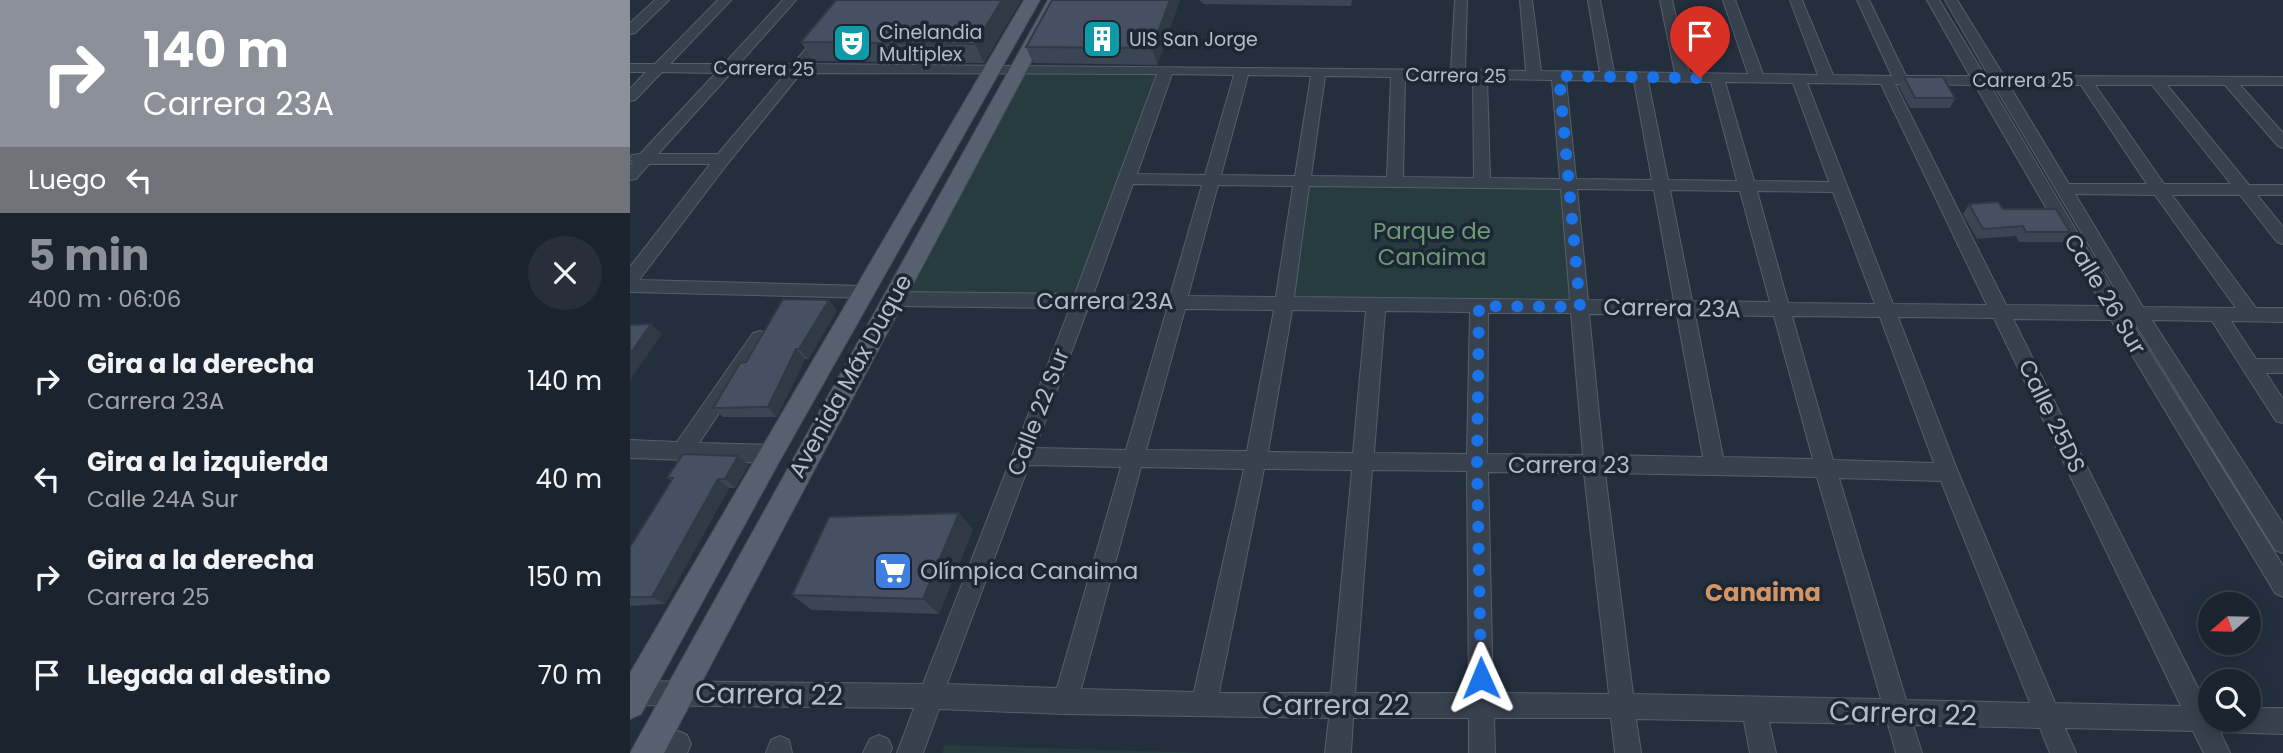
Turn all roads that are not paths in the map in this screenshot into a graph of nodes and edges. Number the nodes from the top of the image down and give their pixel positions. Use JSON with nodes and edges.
{"nodes":[{"id":1,"x":663,"y":0,"type":"edge"},
{"id":2,"x":725,"y":0,"type":"edge"},
{"id":3,"x":790,"y":0,"type":"edge"},
{"id":4,"x":854,"y":0,"type":"edge"},
{"id":5,"x":1032,"y":0,"type":"edge"},
{"id":6,"x":1056,"y":0,"type":"edge"},
{"id":7,"x":1461,"y":0,"type":"edge"},
{"id":8,"x":1526,"y":0,"type":"edge"},
{"id":9,"x":1594,"y":0,"type":"edge"},
{"id":10,"x":1666,"y":0,"type":"edge"},
{"id":11,"x":1729,"y":0,"type":"edge"},
{"id":12,"x":1796,"y":0,"type":"edge"},
{"id":13,"x":1863,"y":0,"type":"edge"},
{"id":14,"x":1933,"y":0,"type":"edge"},
{"id":15,"x":1951,"y":0,"type":"edge"},
{"id":16,"x":630,"y":30,"type":"edge"},
{"id":17,"x":729,"y":67,"type":"junction"},
{"id":18,"x":630,"y":68,"type":"edge"},
{"id":19,"x":659,"y":68,"type":"junction"},
{"id":20,"x":797,"y":68,"type":"junction"},
{"id":21,"x":1016,"y":70,"type":"junction"},
{"id":22,"x":1166,"y":70,"type":"junction"},
{"id":23,"x":990,"y":71,"type":"junction"},
{"id":24,"x":1242,"y":73,"type":"junction"},
{"id":25,"x":1318,"y":74,"type":"junction"},
{"id":26,"x":1398,"y":75,"type":"junction"},
{"id":27,"x":1458,"y":75,"type":"junction"},
{"id":28,"x":1480,"y":75,"type":"junction"},
{"id":29,"x":1534,"y":76,"type":"junction"},
{"id":30,"x":1559,"y":76,"type":"junction"},
{"id":31,"x":1608,"y":77,"type":"junction"},
{"id":32,"x":1640,"y":77,"type":"junction"},
{"id":33,"x":1683,"y":77,"type":"junction"},
{"id":34,"x":1717,"y":78,"type":"junction"},
{"id":35,"x":1757,"y":78,"type":"junction"},
{"id":36,"x":1798,"y":78,"type":"junction"},
{"id":37,"x":1826,"y":79,"type":"junction"},
{"id":38,"x":2084,"y":79,"type":"junction"},
{"id":39,"x":2155,"y":79,"type":"junction"},
{"id":40,"x":1894,"y":80,"type":"junction"},
{"id":41,"x":1980,"y":80,"type":"junction"},
{"id":42,"x":2228,"y":80,"type":"junction"},
{"id":43,"x":1999,"y":81,"type":"junction"},
{"id":44,"x":2283,"y":81,"type":"edge"},
{"id":45,"x":630,"y":97,"type":"edge"},
{"id":46,"x":2283,"y":142,"type":"edge"},
{"id":47,"x":637,"y":159,"type":"edge"},
{"id":48,"x":722,"y":159,"type":"junction"},
{"id":49,"x":630,"y":175,"type":"edge"},
{"id":50,"x":1129,"y":179,"type":"junction"},
{"id":51,"x":1213,"y":179,"type":"junction"},
{"id":52,"x":1303,"y":181,"type":"junction"},
{"id":53,"x":1395,"y":182,"type":"junction"},
{"id":54,"x":1482,"y":183,"type":"junction"},
{"id":55,"x":1569,"y":184,"type":"junction"},
{"id":56,"x":1661,"y":185,"type":"junction"},
{"id":57,"x":1747,"y":186,"type":"junction"},
{"id":58,"x":1839,"y":187,"type":"junction"},
{"id":59,"x":2065,"y":189,"type":"junction"},
{"id":60,"x":2159,"y":189,"type":"junction"},
{"id":61,"x":2244,"y":190,"type":"junction"},
{"id":62,"x":2283,"y":190,"type":"edge"},
{"id":63,"x":2283,"y":238,"type":"edge"},
{"id":64,"x":630,"y":279,"type":"edge"},
{"id":65,"x":630,"y":285,"type":"edge"},
{"id":66,"x":863,"y":293,"type":"junction"},
{"id":67,"x":893,"y":299,"type":"junction"},
{"id":68,"x":1080,"y":302,"type":"junction"},
{"id":69,"x":1177,"y":302,"type":"junction"},
{"id":70,"x":1284,"y":304,"type":"junction"},
{"id":71,"x":1376,"y":305,"type":"junction"},
{"id":72,"x":1479,"y":306,"type":"junction"},
{"id":73,"x":1580,"y":307,"type":"junction"},
{"id":74,"x":1685,"y":308,"type":"junction"},
{"id":75,"x":1781,"y":309,"type":"junction"},
{"id":76,"x":1886,"y":310,"type":"junction"},
{"id":77,"x":2001,"y":311,"type":"junction"},
{"id":78,"x":2116,"y":313,"type":"junction"},
{"id":79,"x":2138,"y":313,"type":"junction"},
{"id":80,"x":2217,"y":314,"type":"junction"},
{"id":81,"x":2251,"y":315,"type":"junction"},
{"id":82,"x":2283,"y":315,"type":"edge"},
{"id":83,"x":760,"y":338,"type":"edge"},
{"id":84,"x":2250,"y":366,"type":"junction"},
{"id":85,"x":2283,"y":366,"type":"edge"},
{"id":86,"x":2283,"y":415,"type":"edge"},
{"id":87,"x":630,"y":449,"type":"edge"},
{"id":88,"x":684,"y":449,"type":"junction"},
{"id":89,"x":770,"y":454,"type":"junction"},
{"id":90,"x":1022,"y":456,"type":"junction"},
{"id":91,"x":1134,"y":459,"type":"junction"},
{"id":92,"x":1256,"y":460,"type":"junction"},
{"id":93,"x":1362,"y":464,"type":"junction"},
{"id":94,"x":1477,"y":464,"type":"junction"},
{"id":95,"x":1594,"y":464,"type":"junction"},
{"id":96,"x":1715,"y":467,"type":"junction"},
{"id":97,"x":1825,"y":467,"type":"junction"},
{"id":98,"x":1948,"y":471,"type":"junction"},
{"id":99,"x":2283,"y":543,"type":"edge"},
{"id":100,"x":2283,"y":586,"type":"edge"},
{"id":101,"x":679,"y":693,"type":"junction"},
{"id":102,"x":632,"y":696,"type":"edge"},
{"id":103,"x":930,"y":696,"type":"junction"},
{"id":104,"x":2198,"y":701,"type":"edge"},
{"id":105,"x":1065,"y":702,"type":"junction"},
{"id":106,"x":1204,"y":705,"type":"junction"},
{"id":107,"x":1481,"y":705,"type":"junction"},
{"id":108,"x":1341,"y":706,"type":"junction"},
{"id":109,"x":1625,"y":706,"type":"junction"},
{"id":110,"x":1754,"y":709,"type":"junction"},
{"id":111,"x":1898,"y":712,"type":"junction"},
{"id":112,"x":2049,"y":717,"type":"junction"},
{"id":113,"x":2198,"y":719,"type":"edge"},
{"id":114,"x":2261,"y":720,"type":"edge"},
{"id":115,"x":2283,"y":721,"type":"edge"},
{"id":116,"x":2211,"y":732,"type":"edge"},
{"id":117,"x":646,"y":753,"type":"edge"},
{"id":118,"x":910,"y":753,"type":"edge"},
{"id":119,"x":1338,"y":753,"type":"edge"},
{"id":120,"x":1482,"y":753,"type":"edge"},
{"id":121,"x":1628,"y":753,"type":"edge"},
{"id":122,"x":1763,"y":753,"type":"edge"},
{"id":123,"x":1909,"y":753,"type":"edge"},
{"id":124,"x":2063,"y":753,"type":"edge"},
{"id":125,"x":2217,"y":753,"type":"edge"}],
"edges":[{"from":1,"to":16,"type":"street"},
{"from":2,"to":19,"type":"street"},
{"from":3,"to":17,"type":"street"},
{"from":4,"to":20,"type":"street"},
{"from":5,"to":23,"type":"main road","name":"Avenida Máx Duque"},
{"from":6,"to":21,"type":"main road","name":"Avenida Máx Duque"},
{"from":7,"to":27,"type":"street"},
{"from":8,"to":29,"type":"street"},
{"from":9,"to":31,"type":"street"},
{"from":10,"to":33,"type":"street"},
{"from":11,"to":35,"type":"street"},
{"from":12,"to":37,"type":"street"},
{"from":13,"to":40,"type":"street","name":"Calle 25DS"},
{"from":14,"to":41,"type":"street","name":"Calle 26 Sur"},
{"from":15,"to":43,"type":"street","name":"Calle 26 Sur"},
{"from":17,"to":19,"type":"street","name":"Carrera 25"},
{"from":17,"to":20,"type":"street","name":"Carrera 25"},
{"from":17,"to":47,"type":"street"},
{"from":18,"to":19,"type":"street","name":"Carrera 25"},
{"from":19,"to":45,"type":"street"},
{"from":20,"to":23,"type":"street","name":"Carrera 25"},
{"from":20,"to":48,"type":"street"},
{"from":21,"to":22,"type":"street","name":"Carrera 25"},
{"from":21,"to":23,"type":"street","name":"Carrera 25"},
{"from":21,"to":67,"type":"main road","name":"Avenida Máx Duque"},
{"from":22,"to":24,"type":"street","name":"Carrera 25"},
{"from":22,"to":50,"type":"street","name":"Calle 22 Sur"},
{"from":23,"to":66,"type":"main road","name":"Avenida Máx Duque"},
{"from":24,"to":25,"type":"street","name":"Carrera 25"},
{"from":24,"to":51,"type":"street"},
{"from":25,"to":26,"type":"street","name":"Carrera 25"},
{"from":25,"to":52,"type":"street"},
{"from":26,"to":27,"type":"street","name":"Carrera 25"},
{"from":26,"to":53,"type":"street"},
{"from":27,"to":28,"type":"street","name":"Carrera 25"},
{"from":28,"to":29,"type":"street","name":"Carrera 25"},
{"from":28,"to":54,"type":"street"},
{"from":29,"to":30,"type":"street","name":"Carrera 25"},
{"from":30,"to":31,"type":"street","name":"Carrera 25"},
{"from":30,"to":55,"type":"street"},
{"from":31,"to":32,"type":"street","name":"Carrera 25"},
{"from":32,"to":33,"type":"street","name":"Carrera 25"},
{"from":32,"to":56,"type":"street"},
{"from":33,"to":34,"type":"street","name":"Carrera 25"},
{"from":34,"to":35,"type":"street","name":"Carrera 25"},
{"from":34,"to":57,"type":"street"},
{"from":35,"to":36,"type":"street","name":"Carrera 25"},
{"from":36,"to":37,"type":"street","name":"Carrera 25"},
{"from":36,"to":58,"type":"street"},
{"from":37,"to":40,"type":"street","name":"Carrera 25"},
{"from":38,"to":39,"type":"street","name":"Carrera 25"},
{"from":38,"to":43,"type":"street","name":"Carrera 25"},
{"from":38,"to":60,"type":"street"},
{"from":39,"to":42,"type":"street","name":"Carrera 25"},
{"from":39,"to":61,"type":"street"},
{"from":40,"to":41,"type":"street","name":"Carrera 25"},
{"from":40,"to":77,"type":"street","name":"Calle 25DS"},
{"from":41,"to":43,"type":"street","name":"Carrera 25"},
{"from":41,"to":78,"type":"street","name":"Calle 26 Sur"},
{"from":42,"to":44,"type":"street","name":"Carrera 25"},
{"from":42,"to":46,"type":"street"},
{"from":43,"to":59,"type":"street","name":"Calle 26 Sur"},
{"from":47,"to":48,"type":"street"},
{"from":47,"to":49,"type":"street"},
{"from":48,"to":64,"type":"street"},
{"from":50,"to":51,"type":"street"},
{"from":50,"to":68,"type":"street","name":"Calle 22 Sur"},
{"from":51,"to":52,"type":"street"},
{"from":51,"to":69,"type":"street"},
{"from":52,"to":53,"type":"street"},
{"from":52,"to":70,"type":"street"},
{"from":53,"to":54,"type":"street"},
{"from":54,"to":55,"type":"street"},
{"from":55,"to":56,"type":"street"},
{"from":55,"to":73,"type":"street"},
{"from":56,"to":57,"type":"street"},
{"from":56,"to":74,"type":"street"},
{"from":57,"to":58,"type":"street"},
{"from":57,"to":75,"type":"street"},
{"from":58,"to":76,"type":"street"},
{"from":59,"to":60,"type":"street"},
{"from":59,"to":79,"type":"street","name":"Calle 26 Sur"},
{"from":60,"to":61,"type":"street"},
{"from":60,"to":81,"type":"street"},
{"from":61,"to":62,"type":"street"},
{"from":61,"to":63,"type":"street"},
{"from":65,"to":66,"type":"street"},
{"from":66,"to":89,"type":"main road","name":"Avenida Máx Duque"},
{"from":67,"to":68,"type":"street","name":"Carrera 23A"},
{"from":67,"to":101,"type":"main road","name":"Avenida Máx Duque"},
{"from":68,"to":69,"type":"street","name":"Carrera 23A"},
{"from":68,"to":90,"type":"street","name":"Calle 22 Sur"},
{"from":69,"to":70,"type":"street","name":"Carrera 23A"},
{"from":69,"to":91,"type":"street"},
{"from":70,"to":71,"type":"street","name":"Carrera 23A"},
{"from":70,"to":92,"type":"street"},
{"from":71,"to":72,"type":"street","name":"Carrera 23A"},
{"from":71,"to":93,"type":"street"},
{"from":72,"to":73,"type":"street","name":"Carrera 23A"},
{"from":72,"to":94,"type":"street"},
{"from":73,"to":74,"type":"street","name":"Carrera 23A"},
{"from":73,"to":95,"type":"street"},
{"from":74,"to":75,"type":"street","name":"Carrera 23A"},
{"from":74,"to":96,"type":"street"},
{"from":75,"to":76,"type":"street","name":"Carrera 23A"},
{"from":75,"to":97,"type":"street"},
{"from":76,"to":77,"type":"street","name":"Carrera 23A"},
{"from":76,"to":98,"type":"street"},
{"from":77,"to":78,"type":"street","name":"Carrera 23A"},
{"from":77,"to":104,"type":"street","name":"Calle 25DS"},
{"from":78,"to":79,"type":"street","name":"Carrera 23A"},
{"from":78,"to":100,"type":"street","name":"Calle 26 Sur"},
{"from":79,"to":80,"type":"street","name":"Carrera 23A"},
{"from":79,"to":99,"type":"street","name":"Calle 26 Sur"},
{"from":80,"to":81,"type":"street","name":"Carrera 23A"},
{"from":80,"to":84,"type":"street"},
{"from":81,"to":82,"type":"street","name":"Carrera 23A"},
{"from":83,"to":88,"type":"street"},
{"from":84,"to":85,"type":"street"},
{"from":84,"to":86,"type":"street"},
{"from":87,"to":88,"type":"street"},
{"from":88,"to":89,"type":"street"},
{"from":89,"to":102,"type":"main road","name":"Avenida Máx Duque"},
{"from":90,"to":91,"type":"street","name":"Carrera 23"},
{"from":90,"to":103,"type":"street","name":"Calle 22 Sur"},
{"from":91,"to":92,"type":"street","name":"Carrera 23"},
{"from":91,"to":105,"type":"street"},
{"from":92,"to":93,"type":"street","name":"Carrera 23"},
{"from":92,"to":106,"type":"street"},
{"from":93,"to":94,"type":"street","name":"Carrera 23"},
{"from":93,"to":108,"type":"street"},
{"from":94,"to":95,"type":"street","name":"Carrera 23"},
{"from":94,"to":107,"type":"street"},
{"from":95,"to":96,"type":"street","name":"Carrera 23"},
{"from":95,"to":109,"type":"street"},
{"from":96,"to":97,"type":"street","name":"Carrera 23"},
{"from":97,"to":98,"type":"street","name":"Carrera 23"},
{"from":97,"to":111,"type":"street"},
{"from":98,"to":112,"type":"street"},
{"from":101,"to":102,"type":"street","name":"Carrera 22"},
{"from":101,"to":103,"type":"street","name":"Carrera 22"},
{"from":101,"to":117,"type":"main road","name":"Avenida Máx Duque"},
{"from":103,"to":105,"type":"street","name":"Carrera 22"},
{"from":103,"to":118,"type":"street","name":"Calle 22 Sur"},
{"from":105,"to":106,"type":"street","name":"Carrera 22"},
{"from":106,"to":108,"type":"street","name":"Carrera 22"},
{"from":107,"to":108,"type":"street","name":"Carrera 22"},
{"from":107,"to":109,"type":"street","name":"Carrera 22"},
{"from":107,"to":120,"type":"street"},
{"from":108,"to":119,"type":"street"},
{"from":109,"to":110,"type":"street","name":"Carrera 22"},
{"from":109,"to":121,"type":"street"},
{"from":110,"to":111,"type":"street","name":"Carrera 22"},
{"from":110,"to":122,"type":"street"},
{"from":111,"to":112,"type":"street","name":"Carrera 22"},
{"from":111,"to":123,"type":"street"},
{"from":112,"to":113,"type":"street","name":"Carrera 22"},
{"from":112,"to":124,"type":"street"},
{"from":114,"to":115,"type":"street","name":"Carrera 22"},
{"from":116,"to":125,"type":"street","name":"Calle 25DS"}]}
